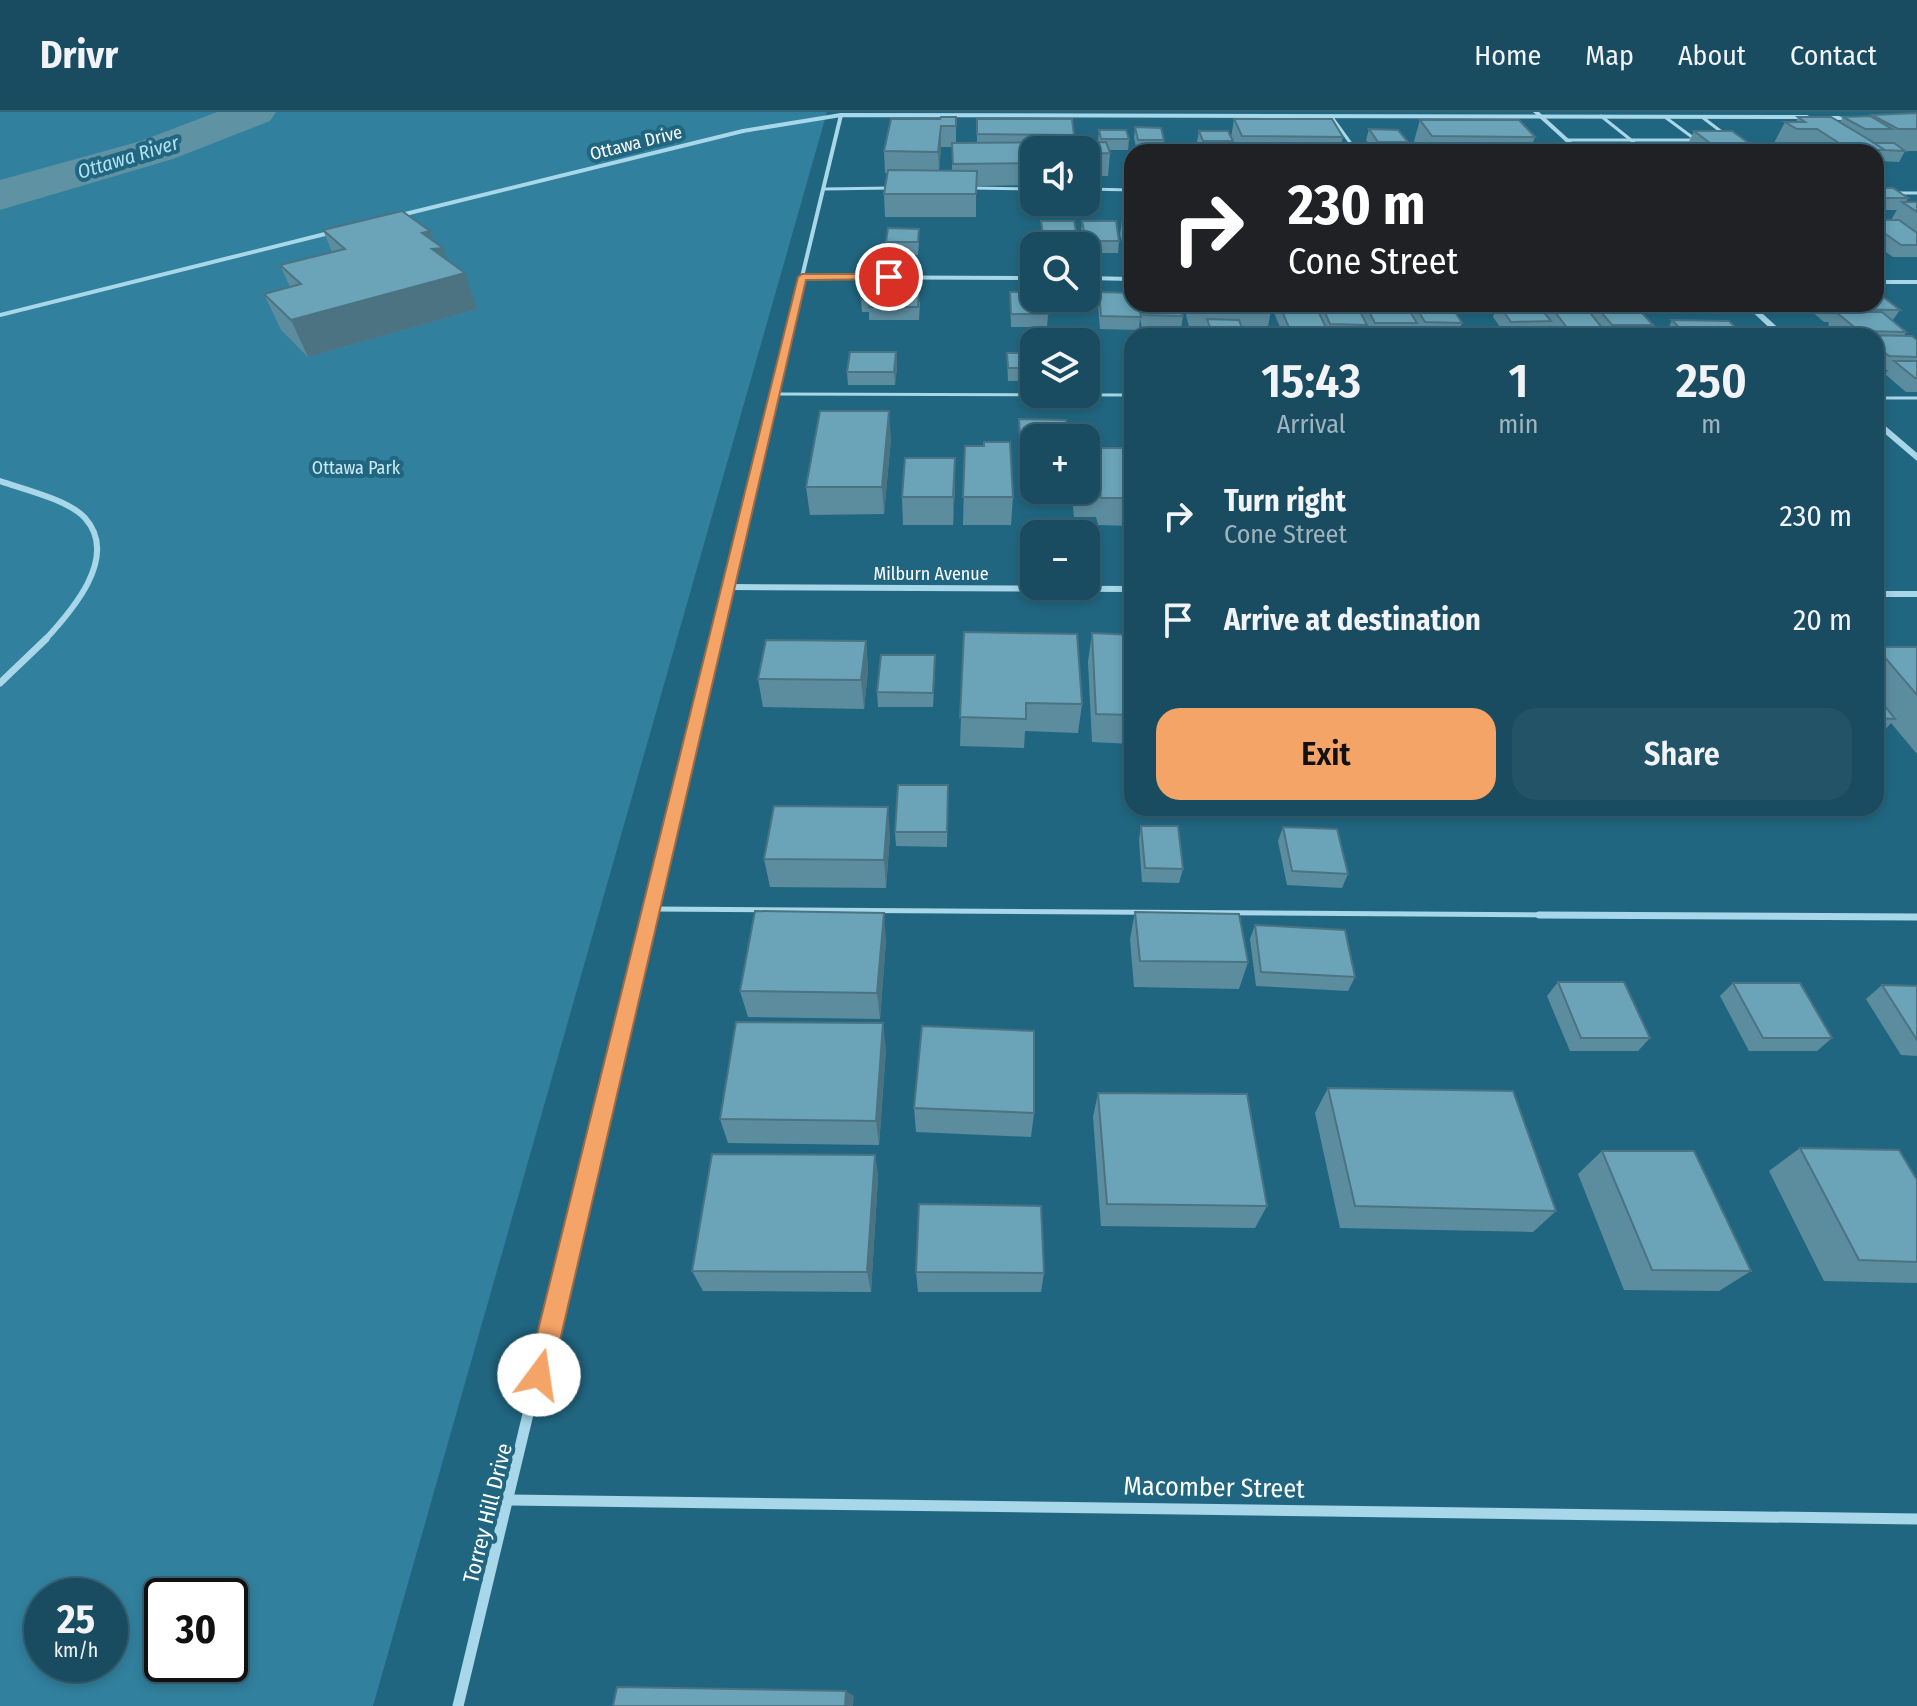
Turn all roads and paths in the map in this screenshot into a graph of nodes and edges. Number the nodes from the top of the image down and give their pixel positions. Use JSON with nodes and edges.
{"nodes":[{"id":1,"x":1772,"y":112,"type":"edge"},
{"id":2,"x":1538,"y":114,"type":"edge"},
{"id":3,"x":841,"y":115,"type":"junction"},
{"id":4,"x":1331,"y":116,"type":"junction"},
{"id":5,"x":1601,"y":116,"type":"junction"},
{"id":6,"x":1665,"y":117,"type":"junction"},
{"id":7,"x":1702,"y":117,"type":"junction"},
{"id":8,"x":1747,"y":117,"type":"junction"},
{"id":9,"x":1855,"y":118,"type":"edge"},
{"id":10,"x":1566,"y":140,"type":"junction"},
{"id":11,"x":1631,"y":140,"type":"junction"},
{"id":12,"x":1737,"y":143,"type":"edge"},
{"id":13,"x":1351,"y":144,"type":"edge"},
{"id":14,"x":1571,"y":144,"type":"edge"},
{"id":15,"x":1636,"y":144,"type":"edge"},
{"id":16,"x":896,"y":188,"type":"edge"},
{"id":17,"x":958,"y":188,"type":"edge"},
{"id":18,"x":823,"y":189,"type":"junction"},
{"id":19,"x":1020,"y":189,"type":"edge"},
{"id":20,"x":1100,"y":189,"type":"edge"},
{"id":21,"x":1124,"y":190,"type":"edge"},
{"id":22,"x":1884,"y":193,"type":"edge"},
{"id":23,"x":1917,"y":193,"type":"edge"},
{"id":24,"x":392,"y":217,"type":"edge"},
{"id":25,"x":347,"y":228,"type":"edge"},
{"id":26,"x":802,"y":277,"type":"junction"},
{"id":27,"x":1020,"y":278,"type":"edge"},
{"id":28,"x":1100,"y":278,"type":"edge"},
{"id":29,"x":1124,"y":279,"type":"edge"},
{"id":30,"x":1884,"y":282,"type":"edge"},
{"id":31,"x":1917,"y":282,"type":"edge"},
{"id":32,"x":1757,"y":312,"type":"edge"},
{"id":33,"x":0,"y":315,"type":"edge"},
{"id":34,"x":1774,"y":328,"type":"edge"},
{"id":35,"x":775,"y":394,"type":"junction"},
{"id":36,"x":1124,"y":395,"type":"edge"},
{"id":37,"x":1884,"y":398,"type":"edge"},
{"id":38,"x":1917,"y":398,"type":"edge"},
{"id":39,"x":1884,"y":428,"type":"edge"},
{"id":40,"x":1917,"y":458,"type":"edge"},
{"id":41,"x":0,"y":481,"type":"edge"},
{"id":42,"x":730,"y":587,"type":"junction"},
{"id":43,"x":1124,"y":589,"type":"edge"},
{"id":44,"x":1884,"y":594,"type":"edge"},
{"id":45,"x":1917,"y":594,"type":"edge"},
{"id":46,"x":0,"y":683,"type":"edge"},
{"id":47,"x":652,"y":909,"type":"junction"},
{"id":48,"x":1917,"y":917,"type":"edge"},
{"id":49,"x":510,"y":1500,"type":"junction"},
{"id":50,"x":1917,"y":1519,"type":"edge"},
{"id":51,"x":458,"y":1706,"type":"edge"}],
"edges":[{"from":1,"to":8,"type":"street"},
{"from":2,"to":4,"type":"street","name":"Ottawa Drive"},
{"from":2,"to":5,"type":"street","name":"Ottawa Drive"},
{"from":2,"to":10,"type":"street"},
{"from":3,"to":4,"type":"street","name":"Ottawa Drive"},
{"from":3,"to":18,"type":"street","name":"Torrey Hill Drive"},
{"from":3,"to":24,"type":"street","name":"Ottawa Drive"},
{"from":4,"to":13,"type":"lane"},
{"from":5,"to":6,"type":"street","name":"Ottawa Drive"},
{"from":5,"to":11,"type":"lane"},
{"from":6,"to":7,"type":"street","name":"Ottawa Drive"},
{"from":6,"to":11,"type":"lane"},
{"from":7,"to":8,"type":"street","name":"Ottawa Drive"},
{"from":7,"to":12,"type":"lane"},
{"from":8,"to":9,"type":"street","name":"Ottawa Drive"},
{"from":10,"to":11,"type":"lane"},
{"from":10,"to":14,"type":"street"},
{"from":11,"to":15,"type":"lane"},
{"from":16,"to":18,"type":"lane"},
{"from":17,"to":19,"type":"lane"},
{"from":18,"to":26,"type":"street","name":"Torrey Hill Drive"},
{"from":20,"to":21,"type":"lane"},
{"from":22,"to":23,"type":"lane"},
{"from":25,"to":33,"type":"street"},
{"from":26,"to":27,"type":"street"},
{"from":26,"to":35,"type":"street","name":"Torrey Hill Drive"},
{"from":28,"to":29,"type":"street"},
{"from":30,"to":31,"type":"street"},
{"from":32,"to":34,"type":"street"},
{"from":35,"to":36,"type":"lane"},
{"from":35,"to":42,"type":"street","name":"Torrey Hill Drive"},
{"from":37,"to":38,"type":"lane"},
{"from":39,"to":40,"type":"street"},
{"from":41,"to":46,"type":"street"},
{"from":42,"to":43,"type":"street","name":"Milburn Avenue"},
{"from":42,"to":47,"type":"street","name":"Torrey Hill Drive"},
{"from":44,"to":45,"type":"street"},
{"from":47,"to":48,"type":"lane"},
{"from":47,"to":49,"type":"street","name":"Torrey Hill Drive"},
{"from":49,"to":50,"type":"street","name":"Macomber Street"},
{"from":49,"to":51,"type":"street","name":"Torrey Hill Drive"}]}
